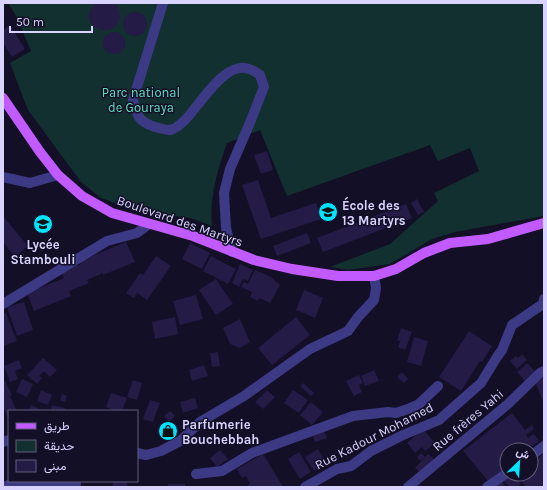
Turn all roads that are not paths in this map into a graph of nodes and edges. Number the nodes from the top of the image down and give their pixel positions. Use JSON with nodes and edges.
{"nodes":[{"id":1,"x":163,"y":3,"type":"edge"},
{"id":2,"x":3,"y":98,"type":"edge"},
{"id":3,"x":58,"y":175,"type":"junction"},
{"id":4,"x":3,"y":177,"type":"edge"},
{"id":5,"x":544,"y":223,"type":"edge"},
{"id":6,"x":149,"y":224,"type":"junction"},
{"id":7,"x":232,"y":252,"type":"junction"},
{"id":8,"x":374,"y":276,"type":"junction"},
{"id":9,"x":544,"y":303,"type":"edge"},
{"id":10,"x":3,"y":304,"type":"edge"},
{"id":11,"x":544,"y":371,"type":"edge"},
{"id":12,"x":438,"y":386,"type":"dead end"},
{"id":13,"x":138,"y":453,"type":"edge"},
{"id":14,"x":196,"y":474,"type":"dead end"},
{"id":15,"x":499,"y":479,"type":"edge"},
{"id":16,"x":77,"y":484,"type":"edge"},
{"id":17,"x":4,"y":487,"type":"edge"},
{"id":18,"x":305,"y":487,"type":"edge"},
{"id":19,"x":408,"y":487,"type":"edge"},
{"id":20,"x":487,"y":487,"type":"edge"}],
"edges":[{"from":1,"to":7,"type":"street"},
{"from":2,"to":3,"type":"main road","name":"Boulevard des Martyrs"},
{"from":3,"to":4,"type":"street"},
{"from":3,"to":6,"type":"main road","name":"Boulevard des Martyrs"},
{"from":5,"to":8,"type":"main road","name":"Boulevard des Martyrs"},
{"from":6,"to":7,"type":"main road","name":"Boulevard des Martyrs"},
{"from":6,"to":10,"type":"street"},
{"from":7,"to":8,"type":"main road","name":"Boulevard des Martyrs"},
{"from":8,"to":13,"type":"street"},
{"from":9,"to":18,"type":"street","name":"Rue Kadour Mohamed"},
{"from":11,"to":19,"type":"street","name":"Rue frères Yahi"},
{"from":12,"to":14,"type":"street"},
{"from":15,"to":20,"type":"street"},
{"from":16,"to":17,"type":"street"}]}
